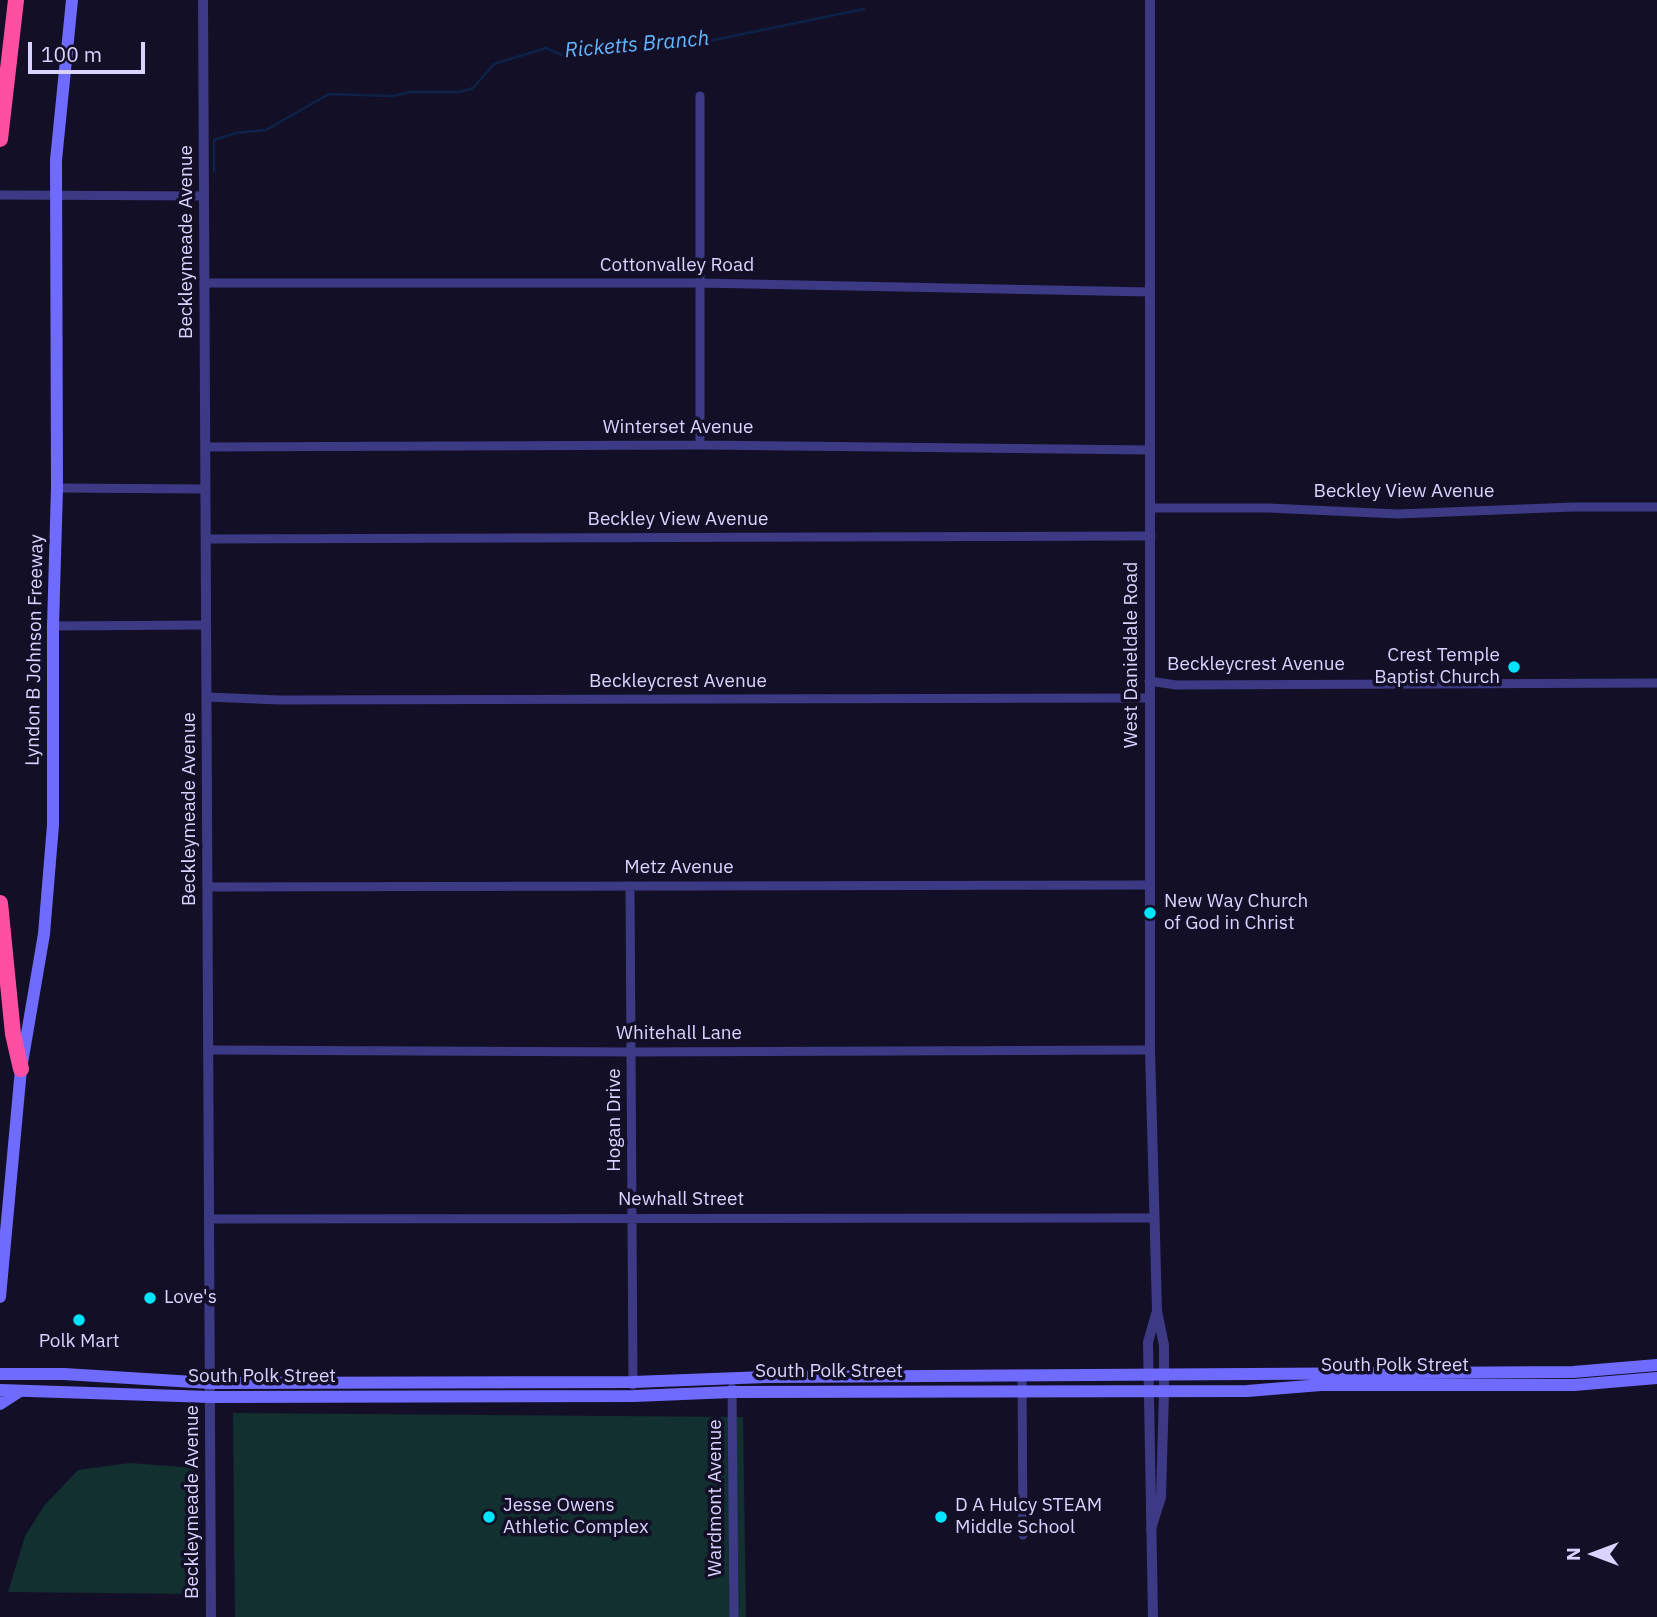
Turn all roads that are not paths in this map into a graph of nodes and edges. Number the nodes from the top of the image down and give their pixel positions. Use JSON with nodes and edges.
{"nodes":[{"id":1,"x":16,"y":0,"type":"edge"},
{"id":2,"x":72,"y":0,"type":"edge"},
{"id":3,"x":203,"y":0,"type":"edge"},
{"id":4,"x":1150,"y":0,"type":"edge"},
{"id":5,"x":700,"y":96,"type":"dead end"},
{"id":6,"x":0,"y":139,"type":"edge"},
{"id":7,"x":0,"y":195,"type":"edge"},
{"id":8,"x":56,"y":196,"type":"junction"},
{"id":9,"x":204,"y":196,"type":"junction"},
{"id":10,"x":204,"y":283,"type":"junction"},
{"id":11,"x":700,"y":283,"type":"junction"},
{"id":12,"x":1150,"y":292,"type":"junction"},
{"id":13,"x":700,"y":445,"type":"junction"},
{"id":14,"x":205,"y":447,"type":"junction"},
{"id":15,"x":1150,"y":450,"type":"junction"},
{"id":16,"x":57,"y":488,"type":"junction"},
{"id":17,"x":205,"y":489,"type":"junction"},
{"id":18,"x":1657,"y":507,"type":"edge"},
{"id":19,"x":1152,"y":508,"type":"junction"},
{"id":20,"x":1151,"y":536,"type":"junction"},
{"id":21,"x":206,"y":539,"type":"junction"},
{"id":22,"x":206,"y":625,"type":"junction"},
{"id":23,"x":53,"y":626,"type":"junction"},
{"id":24,"x":1149,"y":681,"type":"junction"},
{"id":25,"x":1657,"y":683,"type":"edge"},
{"id":26,"x":206,"y":697,"type":"junction"},
{"id":27,"x":1149,"y":698,"type":"junction"},
{"id":28,"x":1150,"y":885,"type":"junction"},
{"id":29,"x":630,"y":886,"type":"junction"},
{"id":30,"x":207,"y":887,"type":"junction"},
{"id":31,"x":0,"y":903,"type":"edge"},
{"id":32,"x":208,"y":1050,"type":"junction"},
{"id":33,"x":1150,"y":1050,"type":"junction"},
{"id":34,"x":632,"y":1052,"type":"junction"},
{"id":35,"x":21,"y":1069,"type":"junction"},
{"id":36,"x":632,"y":1218,"type":"junction"},
{"id":37,"x":1154,"y":1218,"type":"junction"},
{"id":38,"x":209,"y":1219,"type":"junction"},
{"id":39,"x":0,"y":1297,"type":"edge"},
{"id":40,"x":1157,"y":1311,"type":"junction"},
{"id":41,"x":1657,"y":1365,"type":"edge"},
{"id":42,"x":0,"y":1374,"type":"edge"},
{"id":43,"x":1149,"y":1375,"type":"junction"},
{"id":44,"x":1164,"y":1375,"type":"junction"},
{"id":45,"x":1022,"y":1376,"type":"junction"},
{"id":46,"x":811,"y":1377,"type":"junction"},
{"id":47,"x":906,"y":1377,"type":"junction"},
{"id":48,"x":732,"y":1378,"type":"junction"},
{"id":49,"x":1657,"y":1378,"type":"edge"},
{"id":50,"x":1320,"y":1379,"type":"junction"},
{"id":51,"x":210,"y":1382,"type":"junction"},
{"id":52,"x":435,"y":1382,"type":"junction"},
{"id":53,"x":633,"y":1382,"type":"junction"},
{"id":54,"x":0,"y":1390,"type":"edge"},
{"id":55,"x":22,"y":1390,"type":"junction"},
{"id":56,"x":907,"y":1391,"type":"junction"},
{"id":57,"x":1022,"y":1391,"type":"junction"},
{"id":58,"x":1149,"y":1391,"type":"junction"},
{"id":59,"x":1164,"y":1391,"type":"junction"},
{"id":60,"x":732,"y":1392,"type":"junction"},
{"id":61,"x":812,"y":1392,"type":"junction"},
{"id":62,"x":210,"y":1396,"type":"junction"},
{"id":63,"x":435,"y":1396,"type":"junction"},
{"id":64,"x":634,"y":1396,"type":"junction"},
{"id":65,"x":0,"y":1404,"type":"edge"},
{"id":66,"x":1151,"y":1529,"type":"junction"},
{"id":67,"x":1023,"y":1535,"type":"dead end"},
{"id":68,"x":211,"y":1617,"type":"edge"},
{"id":69,"x":734,"y":1617,"type":"edge"},
{"id":70,"x":1153,"y":1617,"type":"edge"}],
"edges":[{"from":1,"to":6,"type":"highway"},
{"from":2,"to":8,"type":"main road","name":"Lyndon B Johnson Freeway"},
{"from":3,"to":9,"type":"street","name":"Beckleymeade Avenue"},
{"from":4,"to":12,"type":"street","name":"West Danieldale Road"},
{"from":5,"to":11,"type":"street"},
{"from":7,"to":8,"type":"street"},
{"from":8,"to":9,"type":"street"},
{"from":8,"to":16,"type":"main road","name":"Lyndon B Johnson Freeway"},
{"from":9,"to":10,"type":"street","name":"Beckleymeade Avenue"},
{"from":10,"to":11,"type":"street","name":"Cottonvalley Road"},
{"from":10,"to":14,"type":"street","name":"Beckleymeade Avenue"},
{"from":11,"to":12,"type":"street","name":"Cottonvalley Road"},
{"from":11,"to":13,"type":"street"},
{"from":12,"to":15,"type":"street","name":"West Danieldale Road"},
{"from":13,"to":14,"type":"street","name":"Winterset Avenue"},
{"from":13,"to":15,"type":"street","name":"Winterset Avenue"},
{"from":14,"to":17,"type":"street","name":"Beckleymeade Avenue"},
{"from":15,"to":19,"type":"street","name":"West Danieldale Road"},
{"from":16,"to":17,"type":"street"},
{"from":16,"to":23,"type":"main road","name":"Lyndon B Johnson Freeway"},
{"from":17,"to":21,"type":"street","name":"Beckleymeade Avenue"},
{"from":18,"to":19,"type":"street","name":"Beckley View Avenue"},
{"from":19,"to":20,"type":"street","name":"West Danieldale Road"},
{"from":20,"to":21,"type":"street","name":"Beckley View Avenue"},
{"from":20,"to":24,"type":"street","name":"West Danieldale Road"},
{"from":21,"to":22,"type":"street","name":"Beckleymeade Avenue"},
{"from":22,"to":23,"type":"street"},
{"from":22,"to":26,"type":"street","name":"Beckleymeade Avenue"},
{"from":23,"to":35,"type":"main road","name":"Lyndon B Johnson Freeway"},
{"from":24,"to":25,"type":"street","name":"Beckleycrest Avenue"},
{"from":24,"to":27,"type":"street","name":"West Danieldale Road"},
{"from":26,"to":27,"type":"street","name":"Beckleycrest Avenue"},
{"from":26,"to":30,"type":"street","name":"Beckleymeade Avenue"},
{"from":27,"to":28,"type":"street","name":"West Danieldale Road"},
{"from":28,"to":29,"type":"street","name":"Metz Avenue"},
{"from":28,"to":33,"type":"street","name":"West Danieldale Road"},
{"from":29,"to":30,"type":"street","name":"Metz Avenue"},
{"from":29,"to":34,"type":"street","name":"Hogan Drive"},
{"from":30,"to":32,"type":"street","name":"Beckleymeade Avenue"},
{"from":31,"to":35,"type":"highway"},
{"from":32,"to":34,"type":"street","name":"Whitehall Lane"},
{"from":32,"to":38,"type":"street","name":"Beckleymeade Avenue"},
{"from":33,"to":34,"type":"street","name":"Whitehall Lane"},
{"from":33,"to":37,"type":"street","name":"West Danieldale Road"},
{"from":34,"to":36,"type":"street","name":"Hogan Drive"},
{"from":35,"to":39,"type":"main road","name":"Lyndon B Johnson Freeway"},
{"from":36,"to":37,"type":"street","name":"Newhall Street"},
{"from":36,"to":38,"type":"street","name":"Newhall Street"},
{"from":36,"to":53,"type":"street","name":"Hogan Drive"},
{"from":37,"to":40,"type":"street","name":"West Danieldale Road"},
{"from":38,"to":51,"type":"street","name":"Beckleymeade Avenue"},
{"from":40,"to":43,"type":"street","name":"West Danieldale Road"},
{"from":40,"to":44,"type":"street","name":"West Danieldale Road"},
{"from":41,"to":50,"type":"main road","name":"South Polk Street"},
{"from":42,"to":51,"type":"main road","name":"South Polk Street"},
{"from":43,"to":44,"type":"main road","name":"South Polk Street"},
{"from":43,"to":45,"type":"main road","name":"South Polk Street"},
{"from":43,"to":58,"type":"street","name":"West Danieldale Road"},
{"from":44,"to":50,"type":"main road","name":"South Polk Street"},
{"from":44,"to":59,"type":"street","name":"West Danieldale Road"},
{"from":45,"to":47,"type":"main road","name":"South Polk Street"},
{"from":45,"to":57,"type":"street"},
{"from":46,"to":47,"type":"main road","name":"South Polk Street"},
{"from":46,"to":48,"type":"main road","name":"South Polk Street"},
{"from":46,"to":61,"type":"main road"},
{"from":47,"to":56,"type":"main road"},
{"from":48,"to":53,"type":"main road","name":"South Polk Street"},
{"from":48,"to":60,"type":"street","name":"Wardmont Avenue"},
{"from":49,"to":50,"type":"main road","name":"South Polk Street"},
{"from":50,"to":59,"type":"main road","name":"South Polk Street"},
{"from":51,"to":52,"type":"main road","name":"South Polk Street"},
{"from":51,"to":62,"type":"street","name":"Beckleymeade Avenue"},
{"from":52,"to":53,"type":"main road","name":"South Polk Street"},
{"from":52,"to":63,"type":"main road"},
{"from":53,"to":64,"type":"street","name":"Hogan Drive"},
{"from":54,"to":55,"type":"main road","name":"South Polk Street"},
{"from":55,"to":62,"type":"main road","name":"South Polk Street"},
{"from":55,"to":65,"type":"main road"},
{"from":56,"to":57,"type":"main road","name":"South Polk Street"},
{"from":56,"to":61,"type":"main road","name":"South Polk Street"},
{"from":57,"to":58,"type":"main road","name":"South Polk Street"},
{"from":57,"to":67,"type":"street"},
{"from":58,"to":59,"type":"main road","name":"South Polk Street"},
{"from":58,"to":66,"type":"street","name":"West Danieldale Road"},
{"from":59,"to":66,"type":"street","name":"West Danieldale Road"},
{"from":60,"to":61,"type":"main road","name":"South Polk Street"},
{"from":60,"to":64,"type":"main road","name":"South Polk Street"},
{"from":60,"to":69,"type":"street","name":"Wardmont Avenue"},
{"from":62,"to":63,"type":"main road","name":"South Polk Street"},
{"from":62,"to":68,"type":"street","name":"Beckleymeade Avenue"},
{"from":63,"to":64,"type":"main road","name":"South Polk Street"},
{"from":66,"to":70,"type":"street","name":"West Danieldale Road"}]}
